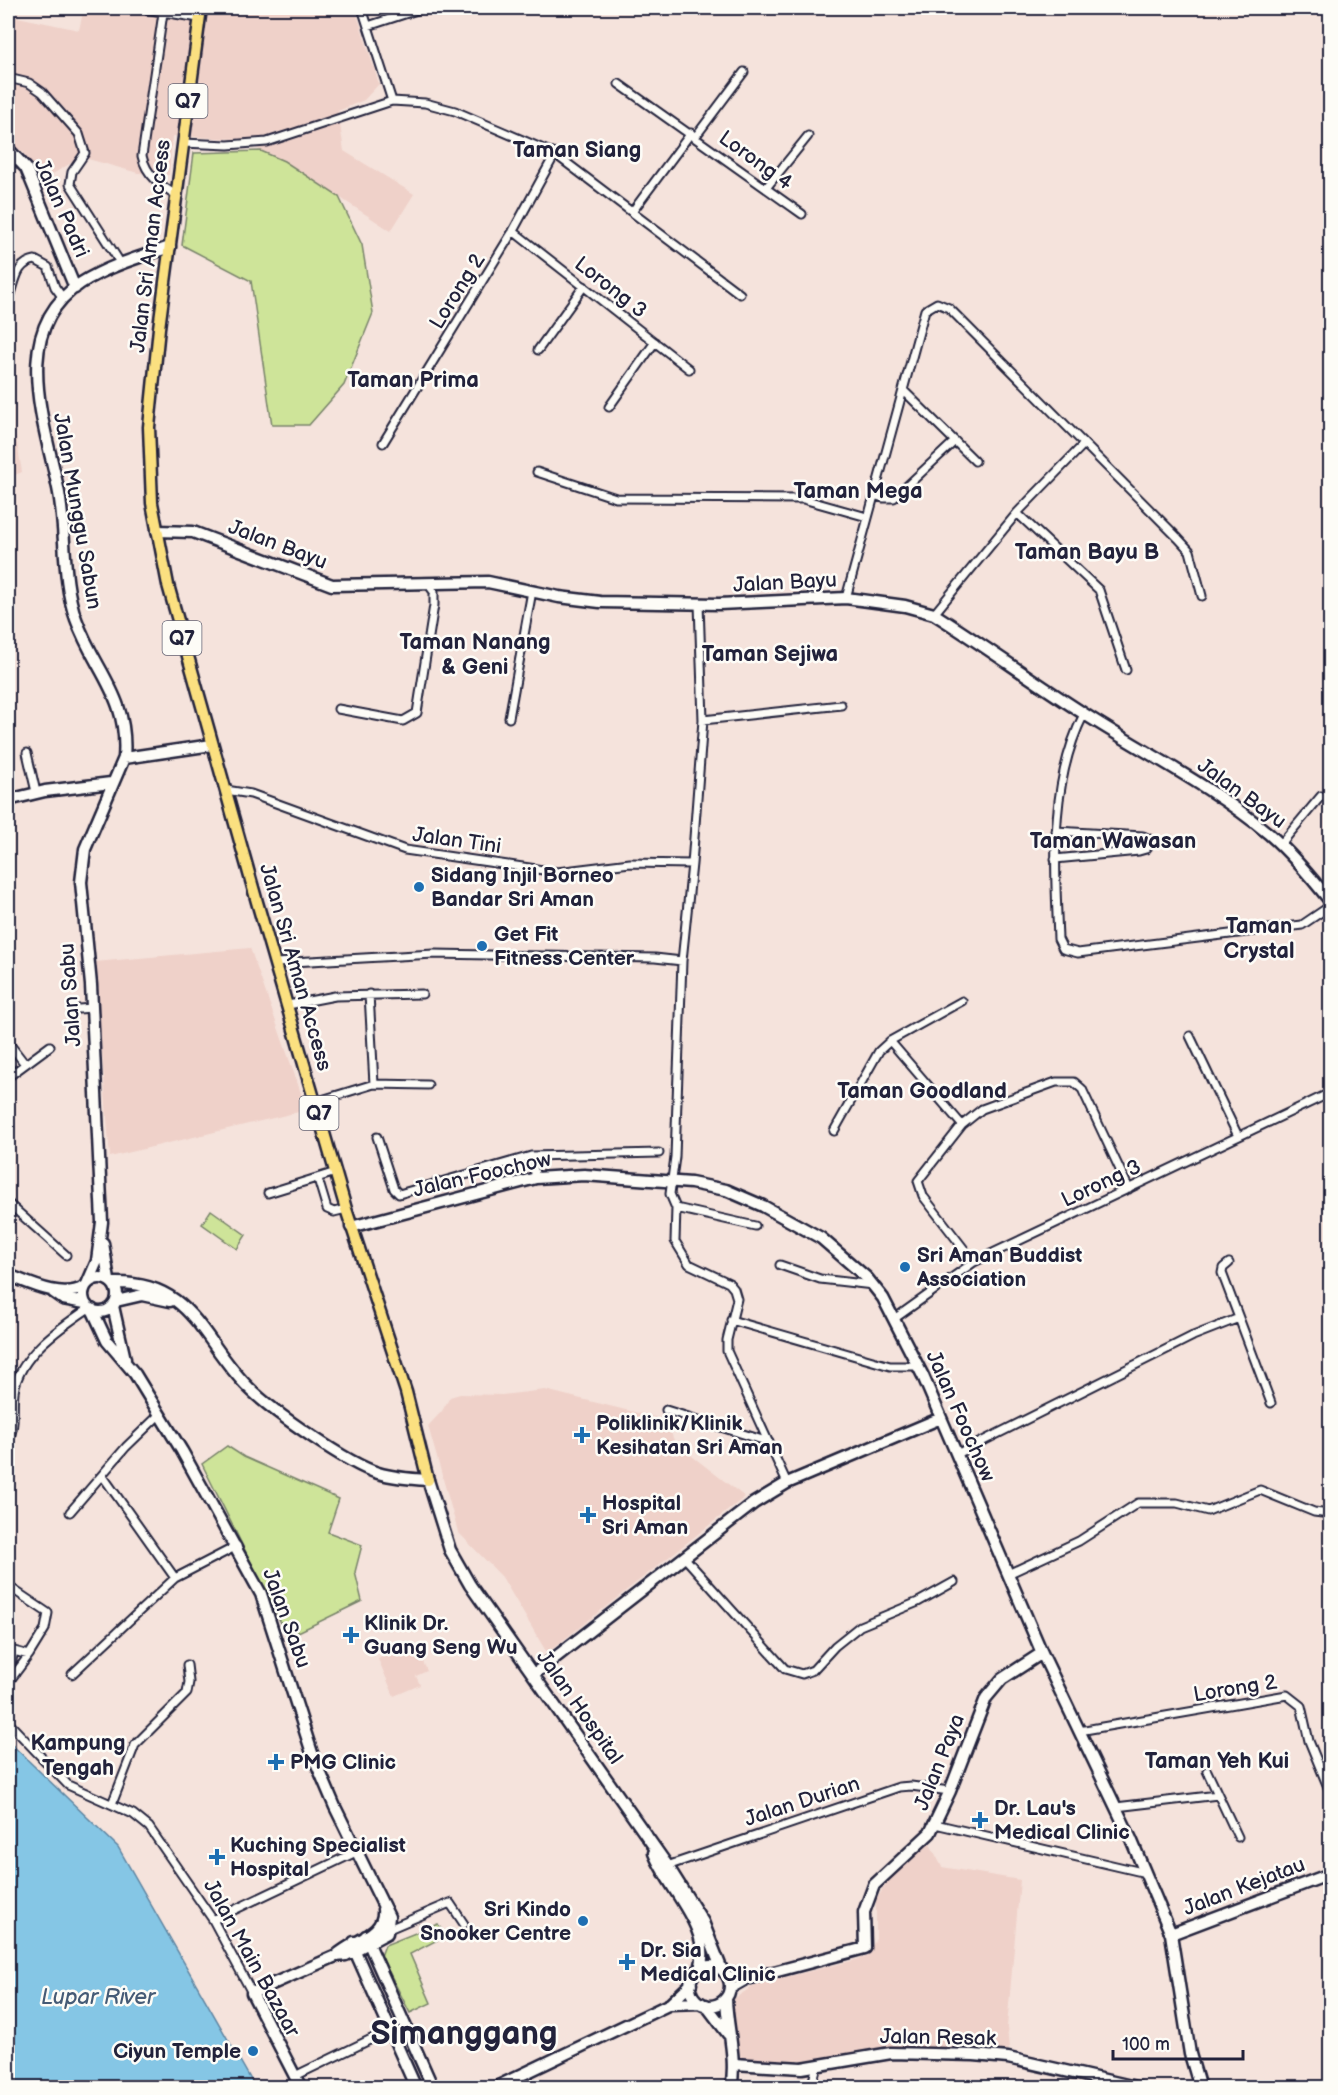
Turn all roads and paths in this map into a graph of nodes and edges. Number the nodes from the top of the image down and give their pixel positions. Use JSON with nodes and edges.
{"nodes":[{"id":1,"x":139,"y":8,"type":"edge"},
{"id":2,"x":362,"y":8,"type":"edge"},
{"id":3,"x":423,"y":8,"type":"edge"},
{"id":4,"x":163,"y":13,"type":"junction"},
{"id":5,"x":200,"y":13,"type":"edge"},
{"id":6,"x":368,"y":26,"type":"junction"},
{"id":7,"x":744,"y":72,"type":"dead end"},
{"id":8,"x":8,"y":78,"type":"edge"},
{"id":9,"x":619,"y":84,"type":"dead end"},
{"id":10,"x":392,"y":101,"type":"junction"},
{"id":11,"x":693,"y":135,"type":"junction"},
{"id":12,"x":808,"y":136,"type":"dead end"},
{"id":13,"x":183,"y":143,"type":"junction"},
{"id":14,"x":8,"y":149,"type":"edge"},
{"id":15,"x":555,"y":154,"type":"junction"},
{"id":16,"x":766,"y":188,"type":"junction"},
{"id":17,"x":178,"y":196,"type":"junction"},
{"id":18,"x":632,"y":212,"type":"junction"},
{"id":19,"x":802,"y":214,"type":"dead end"},
{"id":20,"x":513,"y":231,"type":"junction"},
{"id":21,"x":170,"y":247,"type":"junction"},
{"id":22,"x":121,"y":264,"type":"junction"},
{"id":23,"x":584,"y":286,"type":"junction"},
{"id":24,"x":75,"y":288,"type":"junction"},
{"id":25,"x":11,"y":294,"type":"dead end"},
{"id":26,"x":740,"y":294,"type":"dead end"},
{"id":27,"x":63,"y":298,"type":"junction"},
{"id":28,"x":655,"y":342,"type":"junction"},
{"id":29,"x":538,"y":350,"type":"dead end"},
{"id":30,"x":689,"y":369,"type":"dead end"},
{"id":31,"x":904,"y":391,"type":"junction"},
{"id":32,"x":609,"y":407,"type":"dead end"},
{"id":33,"x":955,"y":441,"type":"junction"},
{"id":34,"x":382,"y":443,"type":"dead end"},
{"id":35,"x":1084,"y":444,"type":"junction"},
{"id":36,"x":975,"y":461,"type":"dead end"},
{"id":37,"x":537,"y":472,"type":"dead end"},
{"id":38,"x":874,"y":495,"type":"junction"},
{"id":39,"x":1017,"y":513,"type":"junction"},
{"id":40,"x":867,"y":517,"type":"junction"},
{"id":41,"x":157,"y":531,"type":"junction"},
{"id":42,"x":428,"y":584,"type":"junction"},
{"id":43,"x":532,"y":591,"type":"junction"},
{"id":44,"x":1202,"y":596,"type":"dead end"},
{"id":45,"x":846,"y":598,"type":"junction"},
{"id":46,"x":699,"y":604,"type":"junction"},
{"id":47,"x":934,"y":614,"type":"junction"},
{"id":48,"x":1126,"y":670,"type":"dead end"},
{"id":49,"x":841,"y":705,"type":"dead end"},
{"id":50,"x":338,"y":709,"type":"dead end"},
{"id":51,"x":1084,"y":714,"type":"junction"},
{"id":52,"x":509,"y":718,"type":"dead end"},
{"id":53,"x":703,"y":720,"type":"junction"},
{"id":54,"x":212,"y":745,"type":"junction"},
{"id":55,"x":27,"y":753,"type":"dead end"},
{"id":56,"x":124,"y":758,"type":"junction"},
{"id":57,"x":111,"y":783,"type":"junction"},
{"id":58,"x":226,"y":790,"type":"junction"},
{"id":59,"x":36,"y":792,"type":"junction"},
{"id":60,"x":1321,"y":796,"type":"dead end"},
{"id":61,"x":8,"y":800,"type":"edge"},
{"id":62,"x":1056,"y":831,"type":"junction"},
{"id":63,"x":1280,"y":845,"type":"junction"},
{"id":64,"x":1055,"y":859,"type":"junction"},
{"id":65,"x":692,"y":864,"type":"junction"},
{"id":66,"x":1330,"y":901,"type":"edge"},
{"id":67,"x":1330,"y":906,"type":"edge"},
{"id":68,"x":681,"y":961,"type":"junction"},
{"id":69,"x":275,"y":963,"type":"junction"},
{"id":70,"x":369,"y":994,"type":"junction"},
{"id":71,"x":422,"y":994,"type":"dead end"},
{"id":72,"x":962,"y":1001,"type":"dead end"},
{"id":73,"x":288,"y":1005,"type":"junction"},
{"id":74,"x":92,"y":1008,"type":"junction"},
{"id":75,"x":79,"y":1009,"type":"dead end"},
{"id":76,"x":1190,"y":1036,"type":"dead end"},
{"id":77,"x":890,"y":1041,"type":"junction"},
{"id":78,"x":8,"y":1042,"type":"edge"},
{"id":79,"x":50,"y":1046,"type":"dead end"},
{"id":80,"x":25,"y":1064,"type":"junction"},
{"id":81,"x":8,"y":1077,"type":"edge"},
{"id":82,"x":374,"y":1084,"type":"junction"},
{"id":83,"x":428,"y":1085,"type":"dead end"},
{"id":84,"x":1330,"y":1093,"type":"edge"},
{"id":85,"x":315,"y":1102,"type":"junction"},
{"id":86,"x":962,"y":1125,"type":"junction"},
{"id":87,"x":834,"y":1131,"type":"dead end"},
{"id":88,"x":377,"y":1137,"type":"dead end"},
{"id":89,"x":1238,"y":1137,"type":"junction"},
{"id":90,"x":659,"y":1153,"type":"dead end"},
{"id":91,"x":531,"y":1156,"type":"junction"},
{"id":92,"x":336,"y":1172,"type":"junction"},
{"id":93,"x":536,"y":1178,"type":"junction"},
{"id":94,"x":318,"y":1179,"type":"junction"},
{"id":95,"x":671,"y":1187,"type":"junction"},
{"id":96,"x":1129,"y":1188,"type":"junction"},
{"id":97,"x":268,"y":1192,"type":"dead end"},
{"id":98,"x":8,"y":1203,"type":"edge"},
{"id":99,"x":674,"y":1206,"type":"junction"},
{"id":100,"x":346,"y":1209,"type":"junction"},
{"id":101,"x":755,"y":1226,"type":"dead end"},
{"id":102,"x":351,"y":1227,"type":"junction"},
{"id":103,"x":102,"y":1237,"type":"junction"},
{"id":104,"x":66,"y":1256,"type":"dead end"},
{"id":105,"x":974,"y":1262,"type":"junction"},
{"id":106,"x":1229,"y":1263,"type":"dead end"},
{"id":107,"x":780,"y":1265,"type":"dead end"},
{"id":108,"x":8,"y":1275,"type":"edge"},
{"id":109,"x":110,"y":1281,"type":"junction"},
{"id":110,"x":86,"y":1286,"type":"junction"},
{"id":111,"x":873,"y":1286,"type":"junction"},
{"id":112,"x":48,"y":1289,"type":"junction"},
{"id":113,"x":114,"y":1304,"type":"junction"},
{"id":114,"x":89,"y":1307,"type":"junction"},
{"id":115,"x":184,"y":1307,"type":"junction"},
{"id":116,"x":1239,"y":1318,"type":"junction"},
{"id":117,"x":894,"y":1319,"type":"junction"},
{"id":118,"x":731,"y":1320,"type":"junction"},
{"id":119,"x":125,"y":1359,"type":"junction"},
{"id":120,"x":912,"y":1366,"type":"junction"},
{"id":121,"x":1271,"y":1403,"type":"dead end"},
{"id":122,"x":666,"y":1410,"type":"dead end"},
{"id":123,"x":159,"y":1415,"type":"junction"},
{"id":124,"x":941,"y":1418,"type":"junction"},
{"id":125,"x":8,"y":1442,"type":"edge"},
{"id":126,"x":770,"y":1442,"type":"junction"},
{"id":127,"x":957,"y":1454,"type":"junction"},
{"id":128,"x":102,"y":1475,"type":"junction"},
{"id":129,"x":428,"y":1480,"type":"junction"},
{"id":130,"x":787,"y":1483,"type":"junction"},
{"id":131,"x":70,"y":1512,"type":"dead end"},
{"id":132,"x":1330,"y":1514,"type":"edge"},
{"id":133,"x":237,"y":1546,"type":"junction"},
{"id":134,"x":684,"y":1557,"type":"junction"},
{"id":135,"x":1008,"y":1574,"type":"junction"},
{"id":136,"x":175,"y":1578,"type":"junction"},
{"id":137,"x":954,"y":1582,"type":"dead end"},
{"id":138,"x":8,"y":1586,"type":"edge"},
{"id":139,"x":1042,"y":1653,"type":"junction"},
{"id":140,"x":29,"y":1655,"type":"junction"},
{"id":141,"x":187,"y":1665,"type":"dead end"},
{"id":142,"x":72,"y":1674,"type":"dead end"},
{"id":143,"x":534,"y":1674,"type":"junction"},
{"id":144,"x":8,"y":1677,"type":"edge"},
{"id":145,"x":8,"y":1683,"type":"edge"},
{"id":146,"x":8,"y":1722,"type":"edge"},
{"id":147,"x":1080,"y":1731,"type":"junction"},
{"id":148,"x":1206,"y":1771,"type":"dead end"},
{"id":149,"x":950,"y":1791,"type":"junction"},
{"id":150,"x":1330,"y":1792,"type":"edge"},
{"id":151,"x":1218,"y":1795,"type":"junction"},
{"id":152,"x":112,"y":1804,"type":"junction"},
{"id":153,"x":1116,"y":1808,"type":"junction"},
{"id":154,"x":935,"y":1824,"type":"junction"},
{"id":155,"x":1238,"y":1837,"type":"dead end"},
{"id":156,"x":356,"y":1852,"type":"junction"},
{"id":157,"x":664,"y":1867,"type":"junction"},
{"id":158,"x":1146,"y":1873,"type":"junction"},
{"id":159,"x":1330,"y":1874,"type":"edge"},
{"id":160,"x":213,"y":1920,"type":"junction"},
{"id":161,"x":464,"y":1924,"type":"dead end"},
{"id":162,"x":385,"y":1927,"type":"junction"},
{"id":163,"x":1171,"y":1934,"type":"junction"},
{"id":164,"x":361,"y":1943,"type":"junction"},
{"id":165,"x":700,"y":1969,"type":"junction"},
{"id":166,"x":724,"y":1973,"type":"junction"},
{"id":167,"x":751,"y":1978,"type":"junction"},
{"id":168,"x":691,"y":1984,"type":"junction"},
{"id":169,"x":252,"y":1993,"type":"junction"},
{"id":170,"x":728,"y":1995,"type":"junction"},
{"id":171,"x":670,"y":2004,"type":"junction"},
{"id":172,"x":703,"y":2004,"type":"junction"},
{"id":173,"x":390,"y":2030,"type":"junction"},
{"id":174,"x":728,"y":2034,"type":"junction"},
{"id":175,"x":734,"y":2064,"type":"junction"},
{"id":176,"x":817,"y":2066,"type":"junction"},
{"id":177,"x":295,"y":2076,"type":"junction"},
{"id":178,"x":301,"y":2088,"type":"edge"},
{"id":179,"x":416,"y":2088,"type":"edge"},
{"id":180,"x":433,"y":2088,"type":"edge"},
{"id":181,"x":494,"y":2088,"type":"edge"},
{"id":182,"x":731,"y":2088,"type":"edge"},
{"id":183,"x":811,"y":2088,"type":"edge"},
{"id":184,"x":1140,"y":2088,"type":"edge"},
{"id":185,"x":1200,"y":2088,"type":"edge"}],
"edges":[{"from":1,"to":4,"type":"street"},
{"from":2,"to":6,"type":"street"},
{"from":3,"to":6,"type":"street"},
{"from":4,"to":5,"type":"street"},
{"from":4,"to":17,"type":"street"},
{"from":5,"to":13,"type":"main road","name":"Jalan Sri Aman Access","number":"Q7"},
{"from":6,"to":10,"type":"street"},
{"from":7,"to":11,"type":"street"},
{"from":8,"to":22,"type":"street"},
{"from":9,"to":11,"type":"street","name":"Lorong 4"},
{"from":10,"to":13,"type":"street"},
{"from":10,"to":15,"type":"street"},
{"from":11,"to":16,"type":"street","name":"Lorong 4"},
{"from":11,"to":18,"type":"street","name":"Lorong 4"},
{"from":12,"to":16,"type":"street"},
{"from":13,"to":17,"type":"main road","name":"Jalan Sri Aman Access","number":"Q7"},
{"from":14,"to":24,"type":"street","name":"Jalan Padri"},
{"from":15,"to":18,"type":"street"},
{"from":15,"to":20,"type":"street","name":"Lorong 2"},
{"from":16,"to":19,"type":"street","name":"Lorong 4"},
{"from":17,"to":21,"type":"main road","name":"Jalan Sri Aman Access","number":"Q7"},
{"from":18,"to":26,"type":"street"},
{"from":20,"to":23,"type":"street","name":"Lorong 3"},
{"from":20,"to":34,"type":"street","name":"Lorong 2"},
{"from":21,"to":22,"type":"street","name":"Jalan Munggu Sabun"},
{"from":21,"to":41,"type":"main road","name":"Jalan Sri Aman Access","number":"Q7"},
{"from":22,"to":24,"type":"street","name":"Jalan Munggu Sabun"},
{"from":23,"to":28,"type":"street","name":"Lorong 3"},
{"from":23,"to":29,"type":"street"},
{"from":24,"to":27,"type":"street","name":"Jalan Munggu Sabun"},
{"from":25,"to":27,"type":"street"},
{"from":27,"to":56,"type":"street","name":"Jalan Munggu Sabun"},
{"from":28,"to":30,"type":"street","name":"Lorong 3"},
{"from":28,"to":32,"type":"street"},
{"from":31,"to":33,"type":"street"},
{"from":31,"to":35,"type":"street"},
{"from":31,"to":38,"type":"street"},
{"from":33,"to":36,"type":"street"},
{"from":33,"to":38,"type":"street"},
{"from":35,"to":39,"type":"street"},
{"from":35,"to":44,"type":"street"},
{"from":37,"to":40,"type":"street"},
{"from":38,"to":40,"type":"street"},
{"from":39,"to":47,"type":"street"},
{"from":39,"to":48,"type":"street"},
{"from":40,"to":45,"type":"street"},
{"from":41,"to":42,"type":"street","name":"Jalan Bayu"},
{"from":41,"to":54,"type":"main road","name":"Jalan Sri Aman Access","number":"Q7"},
{"from":42,"to":43,"type":"street","name":"Jalan Bayu"},
{"from":42,"to":50,"type":"street"},
{"from":43,"to":46,"type":"street","name":"Jalan Bayu"},
{"from":43,"to":52,"type":"street"},
{"from":45,"to":46,"type":"street","name":"Jalan Bayu"},
{"from":45,"to":47,"type":"street","name":"Jalan Bayu"},
{"from":46,"to":53,"type":"street"},
{"from":47,"to":51,"type":"street","name":"Jalan Bayu"},
{"from":49,"to":53,"type":"street"},
{"from":51,"to":62,"type":"street"},
{"from":51,"to":63,"type":"street","name":"Jalan Bayu"},
{"from":53,"to":65,"type":"street"},
{"from":54,"to":56,"type":"street"},
{"from":54,"to":58,"type":"main road","name":"Jalan Sri Aman Access","number":"Q7"},
{"from":55,"to":59,"type":"street"},
{"from":56,"to":57,"type":"street","name":"Jalan Sabu"},
{"from":57,"to":59,"type":"street"},
{"from":57,"to":74,"type":"street","name":"Jalan Sabu"},
{"from":58,"to":65,"type":"street","name":"Jalan Tini"},
{"from":58,"to":69,"type":"main road","name":"Jalan Sri Aman Access","number":"Q7"},
{"from":59,"to":61,"type":"street"},
{"from":60,"to":63,"type":"street"},
{"from":62,"to":64,"type":"street"},
{"from":62,"to":64,"type":"street"},
{"from":63,"to":66,"type":"street","name":"Jalan Bayu"},
{"from":64,"to":67,"type":"street"},
{"from":65,"to":68,"type":"street"},
{"from":68,"to":69,"type":"street"},
{"from":68,"to":95,"type":"street"},
{"from":69,"to":73,"type":"main road","name":"Jalan Sri Aman Access","number":"Q7"},
{"from":70,"to":71,"type":"street"},
{"from":70,"to":73,"type":"street"},
{"from":70,"to":82,"type":"street"},
{"from":72,"to":77,"type":"street"},
{"from":73,"to":85,"type":"main road","name":"Jalan Sri Aman Access","number":"Q7"},
{"from":74,"to":75,"type":"street"},
{"from":74,"to":103,"type":"street","name":"Jalan Sabu"},
{"from":76,"to":89,"type":"street"},
{"from":77,"to":86,"type":"street"},
{"from":77,"to":87,"type":"street"},
{"from":78,"to":80,"type":"street"},
{"from":79,"to":80,"type":"street"},
{"from":80,"to":81,"type":"street"},
{"from":82,"to":83,"type":"street"},
{"from":82,"to":85,"type":"street"},
{"from":84,"to":89,"type":"street","name":"Lorong 3"},
{"from":85,"to":92,"type":"main road","name":"Jalan Sri Aman Access","number":"Q7"},
{"from":86,"to":96,"type":"street"},
{"from":86,"to":105,"type":"street"},
{"from":88,"to":91,"type":"street"},
{"from":89,"to":96,"type":"street","name":"Lorong 3"},
{"from":90,"to":91,"type":"street"},
{"from":91,"to":93,"type":"street"},
{"from":92,"to":94,"type":"street"},
{"from":92,"to":100,"type":"main road","name":"Jalan Sri Aman Access","number":"Q7"},
{"from":93,"to":95,"type":"street","name":"Jalan Foochow"},
{"from":93,"to":102,"type":"street","name":"Jalan Foochow"},
{"from":94,"to":97,"type":"street"},
{"from":94,"to":100,"type":"street"},
{"from":95,"to":99,"type":"street"},
{"from":95,"to":111,"type":"street","name":"Jalan Foochow"},
{"from":96,"to":105,"type":"street","name":"Lorong 3"},
{"from":98,"to":104,"type":"street"},
{"from":99,"to":101,"type":"street"},
{"from":99,"to":118,"type":"street"},
{"from":100,"to":102,"type":"main road","name":"Jalan Sri Aman Access","number":"Q7"},
{"from":102,"to":129,"type":"main road","name":"Jalan Sri Aman Access","number":"Q7"},
{"from":103,"to":109,"type":"street"},
{"from":103,"to":110,"type":"street"},
{"from":105,"to":117,"type":"street","name":"Lorong 3"},
{"from":106,"to":116,"type":"street"},
{"from":107,"to":111,"type":"street"},
{"from":108,"to":112,"type":"street"},
{"from":109,"to":110,"type":"street"},
{"from":109,"to":113,"type":"street"},
{"from":109,"to":115,"type":"street"},
{"from":110,"to":112,"type":"street"},
{"from":110,"to":114,"type":"street"},
{"from":111,"to":117,"type":"street","name":"Jalan Foochow"},
{"from":112,"to":114,"type":"street"},
{"from":113,"to":114,"type":"street"},
{"from":113,"to":115,"type":"street"},
{"from":113,"to":119,"type":"street"},
{"from":114,"to":119,"type":"street"},
{"from":114,"to":125,"type":"street"},
{"from":115,"to":129,"type":"street"},
{"from":116,"to":121,"type":"street"},
{"from":116,"to":127,"type":"street"},
{"from":117,"to":120,"type":"street","name":"Jalan Foochow"},
{"from":118,"to":120,"type":"street"},
{"from":118,"to":126,"type":"street"},
{"from":119,"to":123,"type":"street","name":"Jalan Sabu"},
{"from":120,"to":124,"type":"street","name":"Jalan Foochow"},
{"from":122,"to":126,"type":"street"},
{"from":123,"to":128,"type":"street"},
{"from":123,"to":133,"type":"street","name":"Jalan Sabu"},
{"from":124,"to":127,"type":"street","name":"Jalan Foochow"},
{"from":124,"to":130,"type":"street"},
{"from":126,"to":130,"type":"street"},
{"from":127,"to":135,"type":"street","name":"Jalan Foochow"},
{"from":128,"to":131,"type":"street"},
{"from":128,"to":136,"type":"street"},
{"from":129,"to":143,"type":"street","name":"Jalan Hospital","number":"Q7"},
{"from":130,"to":134,"type":"street"},
{"from":132,"to":135,"type":"street"},
{"from":133,"to":136,"type":"street"},
{"from":133,"to":156,"type":"street","name":"Jalan Sabu"},
{"from":134,"to":137,"type":"street"},
{"from":134,"to":143,"type":"street"},
{"from":135,"to":139,"type":"street","name":"Jalan Foochow"},
{"from":136,"to":142,"type":"street"},
{"from":138,"to":140,"type":"street"},
{"from":139,"to":147,"type":"street","name":"Jalan Foochow"},
{"from":139,"to":149,"type":"street","name":"Jalan Paya"},
{"from":140,"to":144,"type":"street"},
{"from":140,"to":145,"type":"street"},
{"from":141,"to":152,"type":"street"},
{"from":143,"to":157,"type":"street","name":"Jalan Hospital","number":"Q7"},
{"from":146,"to":152,"type":"street","name":"Jalan Main Bazaar"},
{"from":147,"to":150,"type":"street","name":"Lorong 2"},
{"from":147,"to":153,"type":"street","name":"Jalan Foochow"},
{"from":148,"to":151,"type":"street"},
{"from":149,"to":154,"type":"street","name":"Jalan Paya"},
{"from":149,"to":157,"type":"street","name":"Jalan Durian"},
{"from":151,"to":153,"type":"street"},
{"from":151,"to":155,"type":"street"},
{"from":152,"to":160,"type":"street","name":"Jalan Main Bazaar"},
{"from":153,"to":158,"type":"street","name":"Jalan Foochow"},
{"from":154,"to":158,"type":"street"},
{"from":154,"to":167,"type":"street","name":"Jalan Paya"},
{"from":156,"to":160,"type":"street"},
{"from":156,"to":162,"type":"street","name":"Jalan Sabu"},
{"from":157,"to":165,"type":"street","name":"Jalan Hospital"},
{"from":157,"to":166,"type":"street","name":"Jalan Hospital"},
{"from":158,"to":163,"type":"street","name":"Jalan Foochow"},
{"from":159,"to":163,"type":"street","name":"Jalan Kejatau"},
{"from":160,"to":169,"type":"street","name":"Jalan Main Bazaar"},
{"from":161,"to":162,"type":"street"},
{"from":162,"to":164,"type":"street"},
{"from":163,"to":185,"type":"street","name":"Jalan Foochow"},
{"from":164,"to":169,"type":"street"},
{"from":164,"to":173,"type":"street"},
{"from":164,"to":180,"type":"street"},
{"from":165,"to":166,"type":"street"},
{"from":165,"to":168,"type":"street"},
{"from":166,"to":167,"type":"street"},
{"from":166,"to":170,"type":"street"},
{"from":167,"to":170,"type":"street"},
{"from":168,"to":171,"type":"street"},
{"from":168,"to":172,"type":"street"},
{"from":169,"to":177,"type":"street","name":"Jalan Main Bazaar"},
{"from":170,"to":172,"type":"street"},
{"from":170,"to":174,"type":"street"},
{"from":171,"to":172,"type":"street"},
{"from":171,"to":181,"type":"street"},
{"from":172,"to":174,"type":"street"},
{"from":173,"to":177,"type":"street"},
{"from":173,"to":179,"type":"street"},
{"from":174,"to":175,"type":"street"},
{"from":175,"to":176,"type":"street","name":"Jalan Resak"},
{"from":175,"to":182,"type":"street"},
{"from":176,"to":183,"type":"street"},
{"from":176,"to":184,"type":"street","name":"Jalan Resak"},
{"from":177,"to":178,"type":"street","name":"Jalan Main Bazaar"}]}
